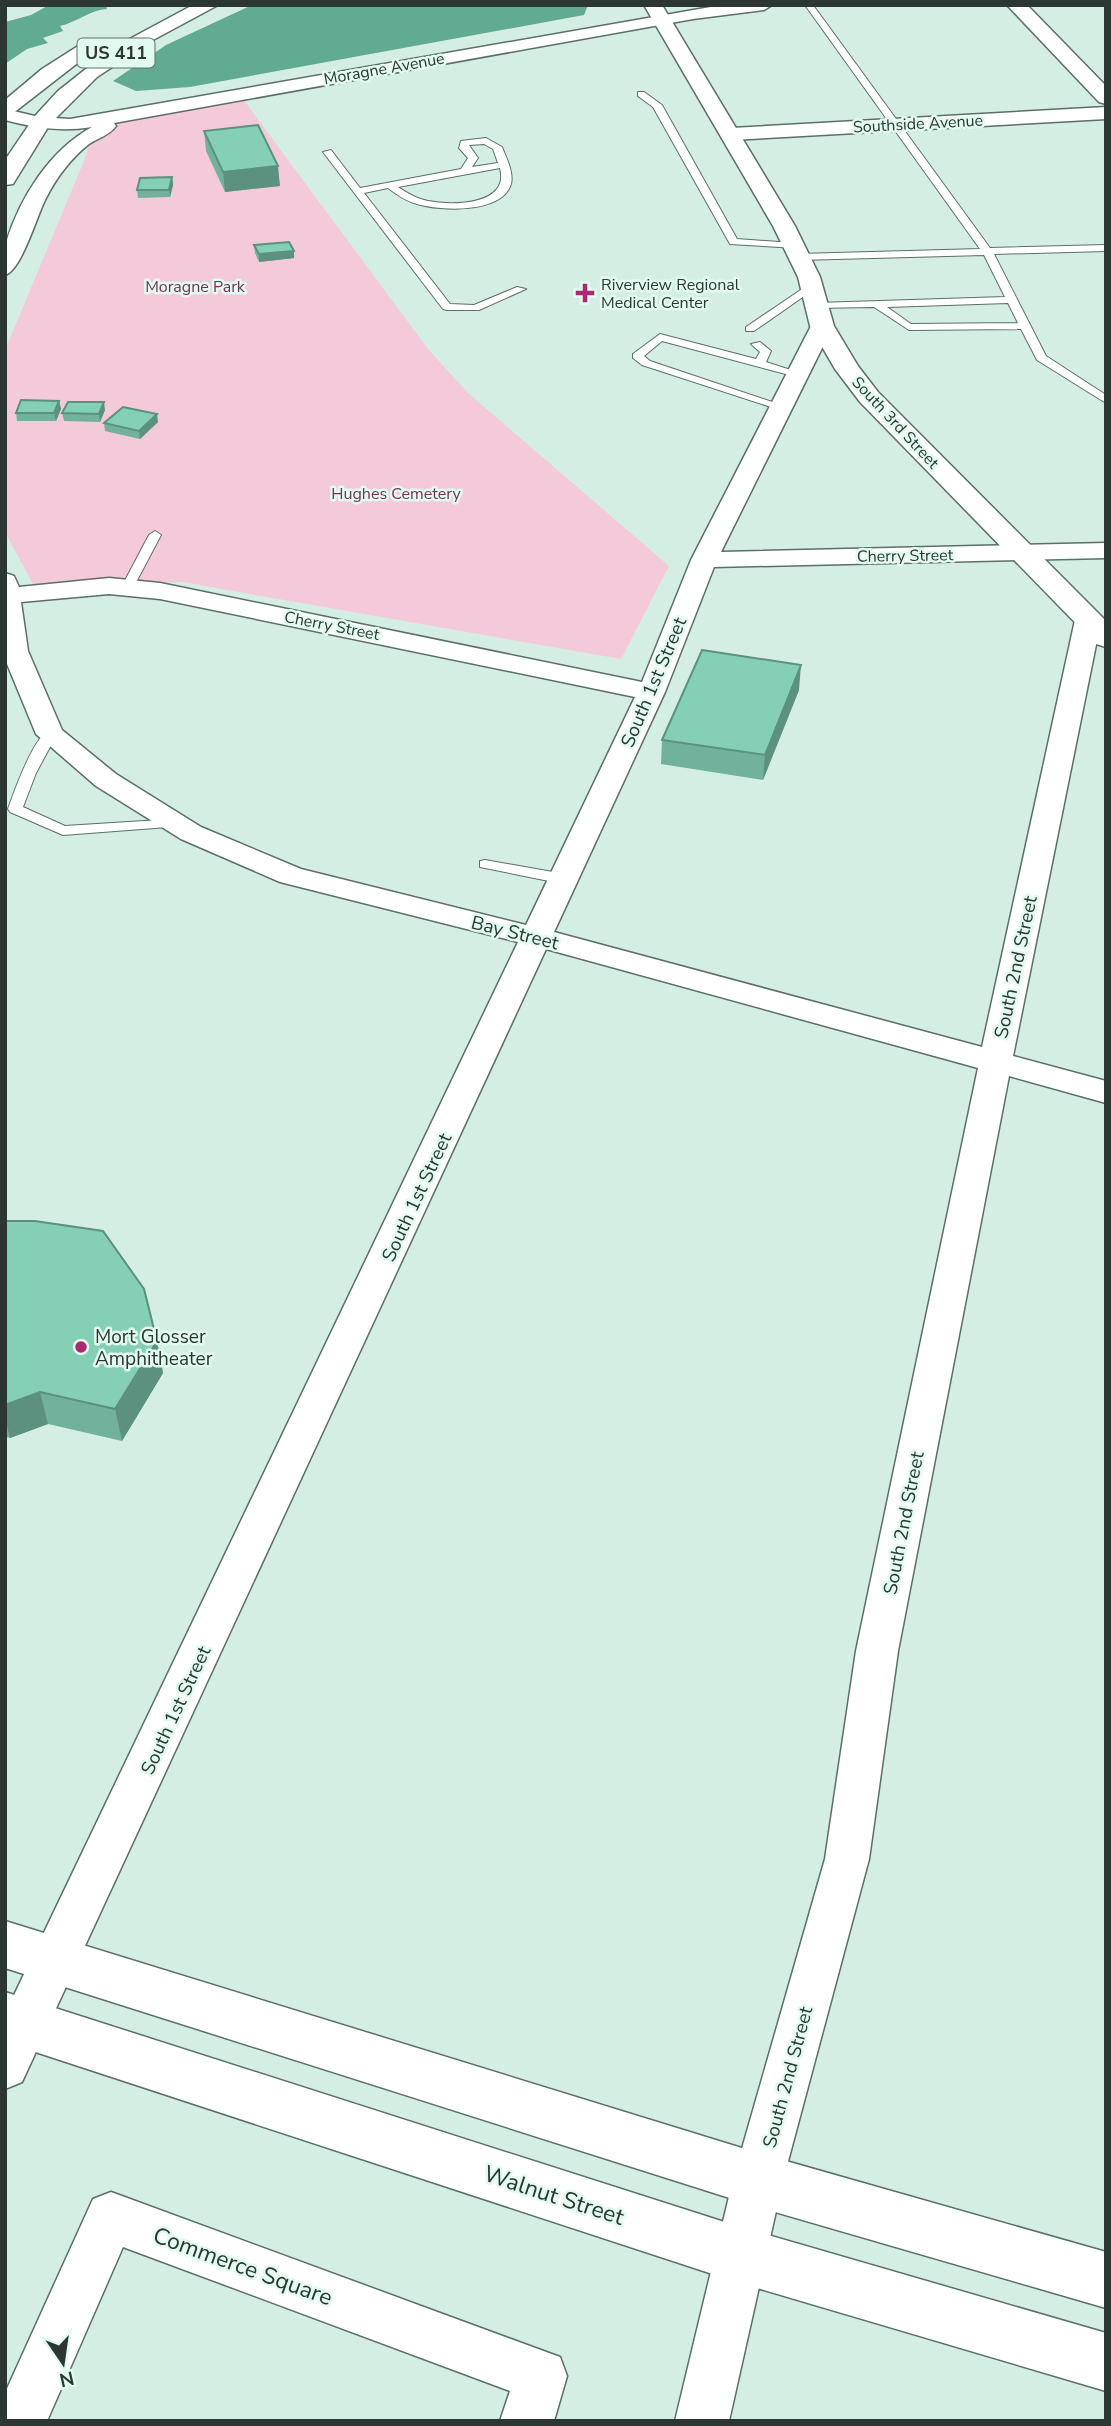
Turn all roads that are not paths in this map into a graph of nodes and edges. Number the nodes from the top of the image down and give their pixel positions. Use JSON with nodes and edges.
{"nodes":[{"id":1,"x":209,"y":5,"type":"edge"},
{"id":2,"x":764,"y":5,"type":"edge"},
{"id":3,"x":809,"y":5,"type":"edge"},
{"id":4,"x":1016,"y":5,"type":"edge"},
{"id":5,"x":658,"y":12,"type":"edge"},
{"id":6,"x":98,"y":40,"type":"dead end"},
{"id":7,"x":641,"y":94,"type":"dead end"},
{"id":8,"x":1106,"y":97,"type":"edge"},
{"id":9,"x":5,"y":112,"type":"edge"},
{"id":10,"x":136,"y":112,"type":"junction"},
{"id":11,"x":1106,"y":113,"type":"edge"},
{"id":12,"x":38,"y":124,"type":"junction"},
{"id":13,"x":896,"y":124,"type":"junction"},
{"id":14,"x":730,"y":134,"type":"junction"},
{"id":15,"x":328,"y":152,"type":"dead end"},
{"id":16,"x":500,"y":165,"type":"junction"},
{"id":17,"x":465,"y":171,"type":"junction"},
{"id":18,"x":5,"y":179,"type":"edge"},
{"id":19,"x":390,"y":185,"type":"junction"},
{"id":20,"x":358,"y":191,"type":"junction"},
{"id":21,"x":1106,"y":248,"type":"edge"},
{"id":22,"x":796,"y":251,"type":"junction"},
{"id":23,"x":987,"y":251,"type":"junction"},
{"id":24,"x":5,"y":269,"type":"edge"},
{"id":25,"x":521,"y":289,"type":"dead end"},
{"id":26,"x":1012,"y":300,"type":"junction"},
{"id":27,"x":877,"y":305,"type":"junction"},
{"id":28,"x":817,"y":306,"type":"junction"},
{"id":29,"x":1024,"y":326,"type":"junction"},
{"id":30,"x":750,"y":330,"type":"dead end"},
{"id":31,"x":756,"y":344,"type":"dead end"},
{"id":32,"x":759,"y":363,"type":"junction"},
{"id":33,"x":797,"y":374,"type":"junction"},
{"id":34,"x":1106,"y":400,"type":"edge"},
{"id":35,"x":781,"y":407,"type":"junction"},
{"id":36,"x":155,"y":535,"type":"dead end"},
{"id":37,"x":1106,"y":550,"type":"edge"},
{"id":38,"x":1022,"y":552,"type":"junction"},
{"id":39,"x":704,"y":560,"type":"junction"},
{"id":40,"x":7,"y":588,"type":"edge"},
{"id":41,"x":127,"y":588,"type":"junction"},
{"id":42,"x":1097,"y":629,"type":"edge"},
{"id":43,"x":10,"y":651,"type":"edge"},
{"id":44,"x":651,"y":692,"type":"junction"},
{"id":45,"x":50,"y":734,"type":"junction"},
{"id":46,"x":176,"y":823,"type":"junction"},
{"id":47,"x":485,"y":864,"type":"dead end"},
{"id":48,"x":564,"y":879,"type":"junction"},
{"id":49,"x":537,"y":937,"type":"junction"},
{"id":50,"x":996,"y":1059,"type":"junction"},
{"id":51,"x":1106,"y":1092,"type":"edge"},
{"id":52,"x":5,"y":1944,"type":"edge"},
{"id":53,"x":58,"y":1958,"type":"junction"},
{"id":54,"x":12,"y":2036,"type":"edge"},
{"id":55,"x":758,"y":2180,"type":"junction"},
{"id":56,"x":740,"y":2255,"type":"junction"},
{"id":57,"x":1106,"y":2280,"type":"edge"},
{"id":58,"x":1106,"y":2362,"type":"edge"},
{"id":59,"x":20,"y":2421,"type":"edge"},
{"id":60,"x":527,"y":2421,"type":"edge"},
{"id":61,"x":702,"y":2421,"type":"edge"}],
"edges":[{"from":1,"to":12,"type":"main road","number":"US 411"},
{"from":2,"to":5,"type":"street","name":"Moragne Avenue"},
{"from":3,"to":13,"type":"lane"},
{"from":4,"to":8,"type":"main road"},
{"from":5,"to":10,"type":"street","name":"Moragne Avenue"},
{"from":5,"to":14,"type":"main road","name":"South 3rd Street"},
{"from":6,"to":9,"type":"main road","number":"US 411"},
{"from":7,"to":22,"type":"lane"},
{"from":9,"to":12,"type":"street","name":"Moragne Avenue"},
{"from":10,"to":12,"type":"street","name":"Moragne Avenue"},
{"from":10,"to":24,"type":"street"},
{"from":11,"to":13,"type":"street","name":"Southside Avenue"},
{"from":12,"to":18,"type":"main road","number":"US 411"},
{"from":13,"to":14,"type":"street","name":"Southside Avenue"},
{"from":13,"to":23,"type":"lane"},
{"from":14,"to":22,"type":"main road","name":"South 3rd Street"},
{"from":15,"to":20,"type":"lane"},
{"from":16,"to":17,"type":"lane"},
{"from":16,"to":17,"type":"lane"},
{"from":16,"to":19,"type":"lane"},
{"from":17,"to":19,"type":"lane"},
{"from":19,"to":20,"type":"lane"},
{"from":20,"to":25,"type":"lane"},
{"from":21,"to":23,"type":"lane"},
{"from":22,"to":23,"type":"lane"},
{"from":22,"to":28,"type":"main road","name":"South 3rd Street"},
{"from":23,"to":26,"type":"lane"},
{"from":26,"to":27,"type":"lane"},
{"from":26,"to":29,"type":"lane"},
{"from":27,"to":28,"type":"lane"},
{"from":27,"to":29,"type":"lane"},
{"from":28,"to":30,"type":"lane"},
{"from":28,"to":33,"type":"street","name":"South 1st Street"},
{"from":28,"to":38,"type":"main road","name":"South 3rd Street"},
{"from":29,"to":34,"type":"lane"},
{"from":31,"to":32,"type":"lane"},
{"from":32,"to":33,"type":"lane"},
{"from":32,"to":35,"type":"lane"},
{"from":33,"to":35,"type":"street","name":"South 1st Street"},
{"from":35,"to":39,"type":"street","name":"South 1st Street"},
{"from":36,"to":41,"type":"lane"},
{"from":37,"to":38,"type":"street","name":"Cherry Street"},
{"from":38,"to":39,"type":"street","name":"Cherry Street"},
{"from":38,"to":42,"type":"main road","name":"South 3rd Street"},
{"from":39,"to":44,"type":"street","name":"South 1st Street"},
{"from":40,"to":41,"type":"street","name":"Cherry Street"},
{"from":40,"to":43,"type":"street","name":"Bay Street"},
{"from":41,"to":44,"type":"street","name":"Cherry Street"},
{"from":42,"to":50,"type":"street","name":"South 2nd Street"},
{"from":43,"to":45,"type":"street","name":"Bay Street"},
{"from":44,"to":48,"type":"street","name":"South 1st Street"},
{"from":45,"to":46,"type":"street","name":"Bay Street"},
{"from":45,"to":46,"type":"lane"},
{"from":46,"to":49,"type":"street","name":"Bay Street"},
{"from":47,"to":48,"type":"lane"},
{"from":48,"to":49,"type":"street","name":"South 1st Street"},
{"from":49,"to":50,"type":"street","name":"Bay Street"},
{"from":49,"to":53,"type":"street","name":"South 1st Street"},
{"from":50,"to":51,"type":"street","name":"Bay Street"},
{"from":50,"to":55,"type":"street","name":"South 2nd Street"},
{"from":52,"to":53,"type":"main road"},
{"from":53,"to":54,"type":"street","name":"South 1st Street"},
{"from":53,"to":55,"type":"main road"},
{"from":54,"to":56,"type":"main road","name":"Walnut Street"},
{"from":55,"to":56,"type":"street","name":"South 2nd Street"},
{"from":55,"to":57,"type":"main road"},
{"from":56,"to":58,"type":"main road","name":"Walnut Street"},
{"from":56,"to":61,"type":"street","name":"South 2nd Street"},
{"from":59,"to":60,"type":"street","name":"Commerce Square"}]}
